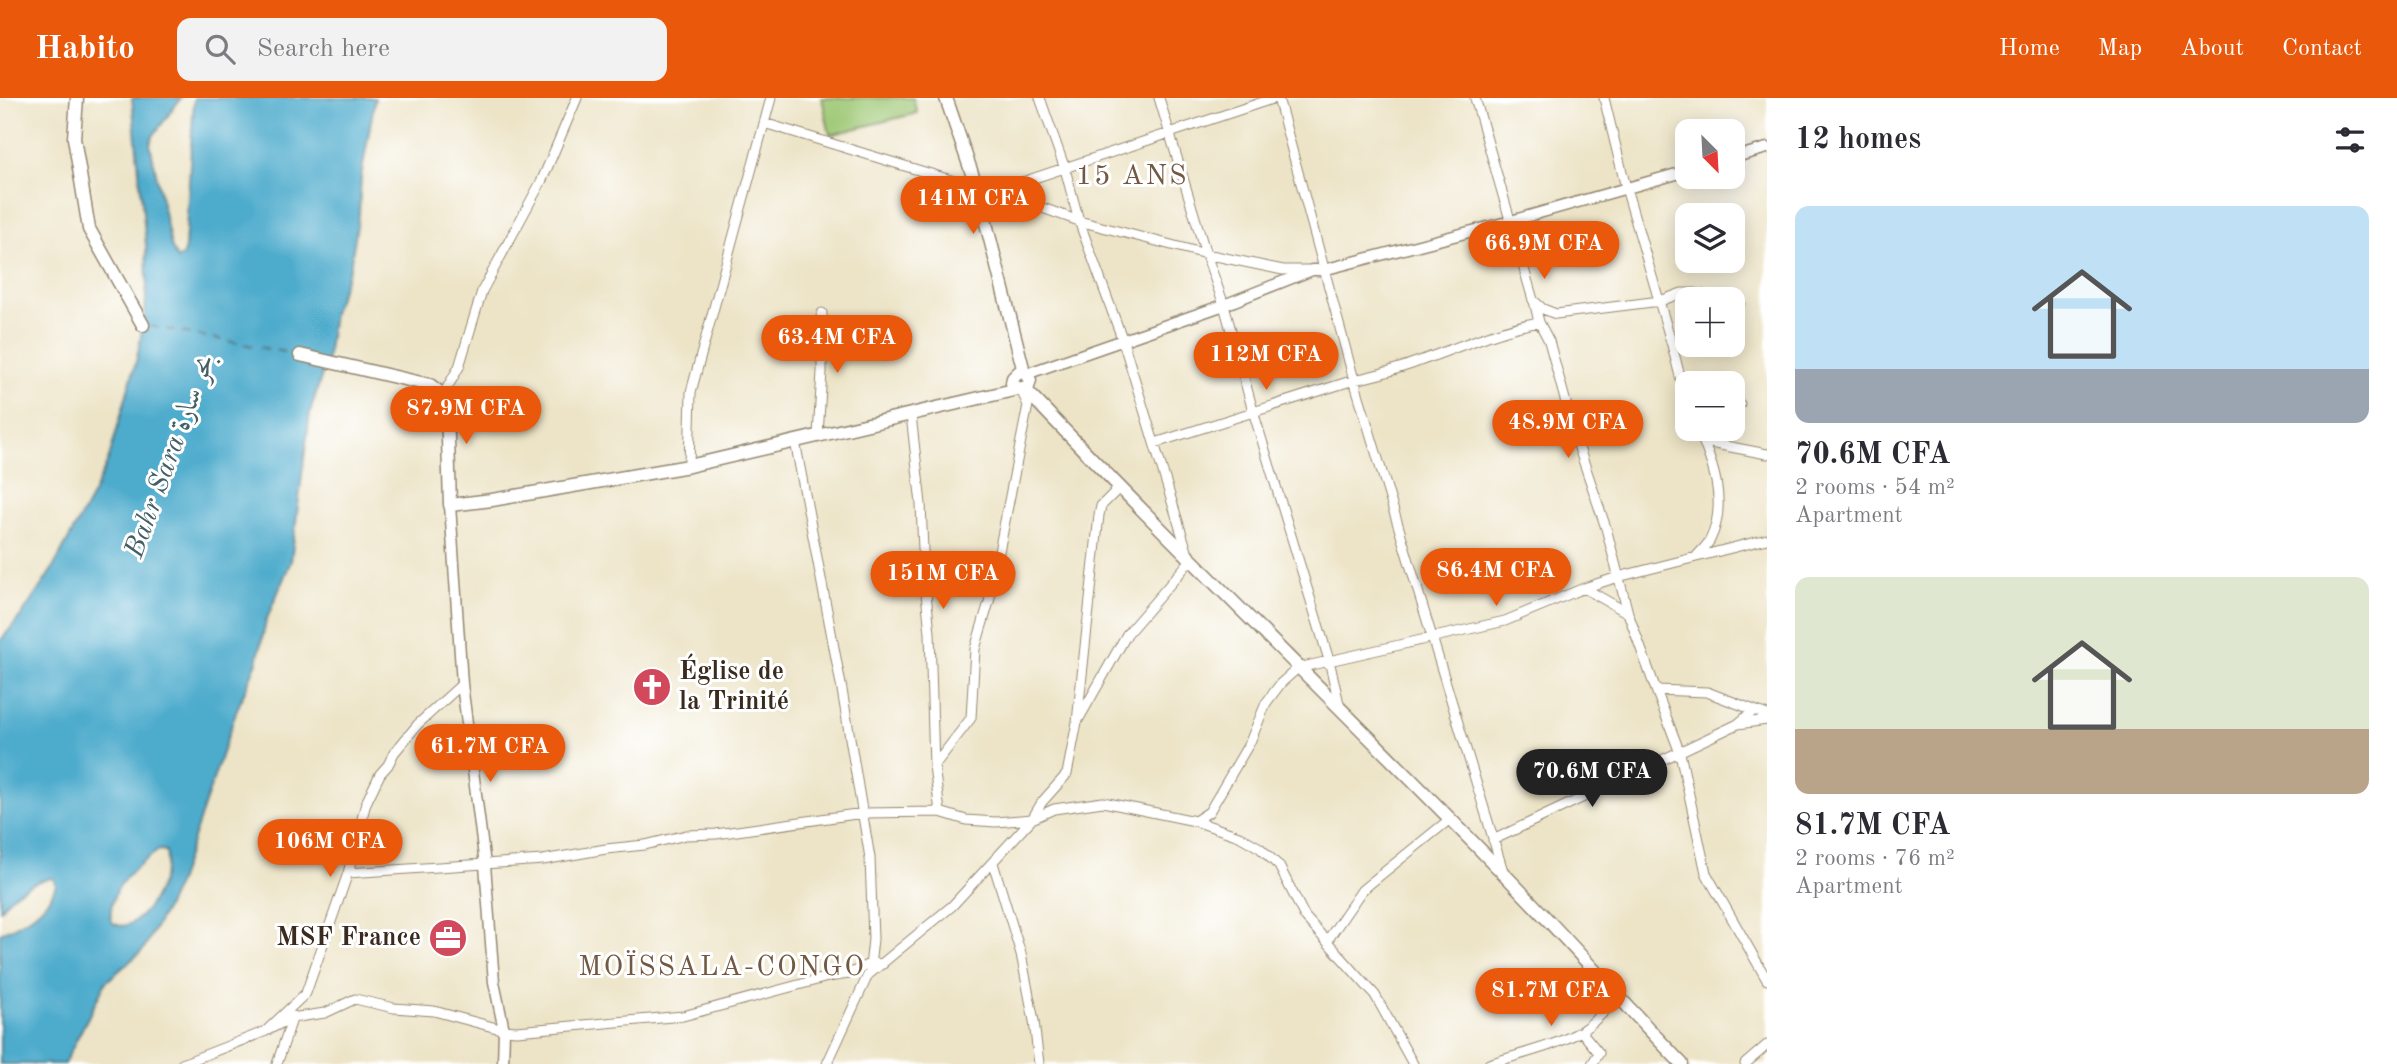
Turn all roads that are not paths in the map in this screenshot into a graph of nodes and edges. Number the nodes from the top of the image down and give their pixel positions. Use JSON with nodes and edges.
{"nodes":[{"id":1,"x":77,"y":98,"type":"edge"},
{"id":2,"x":577,"y":98,"type":"edge"},
{"id":3,"x":771,"y":98,"type":"edge"},
{"id":4,"x":946,"y":98,"type":"edge"},
{"id":5,"x":1040,"y":98,"type":"edge"},
{"id":6,"x":1159,"y":98,"type":"edge"},
{"id":7,"x":1277,"y":98,"type":"edge"},
{"id":8,"x":1475,"y":98,"type":"edge"},
{"id":9,"x":1604,"y":98,"type":"edge"},
{"id":10,"x":764,"y":123,"type":"junction"},
{"id":11,"x":1169,"y":132,"type":"junction"},
{"id":12,"x":1767,"y":148,"type":"edge"},
{"id":13,"x":1745,"y":154,"type":"edge"},
{"id":14,"x":1065,"y":169,"type":"junction"},
{"id":15,"x":1675,"y":174,"type":"edge"},
{"id":16,"x":977,"y":188,"type":"junction"},
{"id":17,"x":1626,"y":188,"type":"junction"},
{"id":18,"x":995,"y":191,"type":"junction"},
{"id":19,"x":1079,"y":221,"type":"junction"},
{"id":20,"x":1511,"y":221,"type":"junction"},
{"id":21,"x":1206,"y":254,"type":"junction"},
{"id":22,"x":1318,"y":270,"type":"junction"},
{"id":23,"x":1675,"y":296,"type":"edge"},
{"id":24,"x":1533,"y":300,"type":"junction"},
{"id":25,"x":1660,"y":301,"type":"junction"},
{"id":26,"x":1224,"y":306,"type":"junction"},
{"id":27,"x":822,"y":313,"type":"dead end"},
{"id":28,"x":1539,"y":322,"type":"junction"},
{"id":29,"x":144,"y":325,"type":"dead end"},
{"id":30,"x":1123,"y":341,"type":"junction"},
{"id":31,"x":300,"y":355,"type":"dead end"},
{"id":32,"x":1678,"y":371,"type":"edge"},
{"id":33,"x":1025,"y":373,"type":"junction"},
{"id":34,"x":1354,"y":380,"type":"junction"},
{"id":35,"x":1021,"y":389,"type":"junction"},
{"id":36,"x":443,"y":395,"type":"junction"},
{"id":37,"x":1254,"y":411,"type":"junction"},
{"id":38,"x":911,"y":415,"type":"junction"},
{"id":39,"x":818,"y":435,"type":"junction"},
{"id":40,"x":795,"y":441,"type":"junction"},
{"id":41,"x":1703,"y":441,"type":"edge"},
{"id":42,"x":1708,"y":441,"type":"edge"},
{"id":43,"x":1155,"y":443,"type":"junction"},
{"id":44,"x":1767,"y":454,"type":"edge"},
{"id":45,"x":689,"y":466,"type":"junction"},
{"id":46,"x":1119,"y":488,"type":"junction"},
{"id":47,"x":450,"y":505,"type":"junction"},
{"id":48,"x":1767,"y":539,"type":"edge"},
{"id":49,"x":1696,"y":557,"type":"junction"},
{"id":50,"x":1190,"y":561,"type":"junction"},
{"id":51,"x":1618,"y":578,"type":"junction"},
{"id":52,"x":1584,"y":589,"type":"junction"},
{"id":53,"x":1628,"y":613,"type":"junction"},
{"id":54,"x":1430,"y":638,"type":"junction"},
{"id":55,"x":1329,"y":660,"type":"junction"},
{"id":56,"x":1298,"y":668,"type":"junction"},
{"id":57,"x":462,"y":684,"type":"junction"},
{"id":58,"x":1656,"y":690,"type":"junction"},
{"id":59,"x":1340,"y":710,"type":"junction"},
{"id":60,"x":1753,"y":711,"type":"junction"},
{"id":61,"x":1767,"y":715,"type":"edge"},
{"id":62,"x":1767,"y":720,"type":"edge"},
{"id":63,"x":1077,"y":722,"type":"junction"},
{"id":64,"x":1738,"y":724,"type":"junction"},
{"id":65,"x":1680,"y":753,"type":"junction"},
{"id":66,"x":934,"y":765,"type":"junction"},
{"id":67,"x":940,"y":812,"type":"junction"},
{"id":68,"x":863,"y":813,"type":"junction"},
{"id":69,"x":1031,"y":819,"type":"junction"},
{"id":70,"x":1450,"y":819,"type":"junction"},
{"id":71,"x":1195,"y":821,"type":"junction"},
{"id":72,"x":1493,"y":840,"type":"junction"},
{"id":73,"x":993,"y":863,"type":"junction"},
{"id":74,"x":485,"y":865,"type":"junction"},
{"id":75,"x":1503,"y":872,"type":"junction"},
{"id":76,"x":348,"y":873,"type":"junction"},
{"id":77,"x":1327,"y":942,"type":"junction"},
{"id":78,"x":871,"y":963,"type":"junction"},
{"id":79,"x":883,"y":964,"type":"junction"},
{"id":80,"x":868,"y":975,"type":"junction"},
{"id":81,"x":1767,"y":980,"type":"edge"},
{"id":82,"x":306,"y":993,"type":"junction"},
{"id":83,"x":1618,"y":998,"type":"junction"},
{"id":84,"x":291,"y":1018,"type":"junction"},
{"id":85,"x":504,"y":1030,"type":"junction"},
{"id":86,"x":266,"y":1031,"type":"junction"},
{"id":87,"x":1581,"y":1031,"type":"junction"},
{"id":88,"x":1767,"y":1045,"type":"edge"},
{"id":89,"x":182,"y":1064,"type":"edge"},
{"id":90,"x":277,"y":1064,"type":"edge"},
{"id":91,"x":503,"y":1064,"type":"edge"},
{"id":92,"x":827,"y":1064,"type":"edge"},
{"id":93,"x":1039,"y":1064,"type":"edge"},
{"id":94,"x":1413,"y":1064,"type":"edge"},
{"id":95,"x":1489,"y":1064,"type":"edge"},
{"id":96,"x":1592,"y":1064,"type":"edge"},
{"id":97,"x":1682,"y":1064,"type":"edge"},
{"id":98,"x":1745,"y":1064,"type":"edge"}],
"edges":[{"from":1,"to":29,"type":"main road"},
{"from":2,"to":36,"type":"street"},
{"from":3,"to":10,"type":"street"},
{"from":4,"to":16,"type":"main road"},
{"from":5,"to":14,"type":"street"},
{"from":6,"to":11,"type":"street"},
{"from":7,"to":11,"type":"street"},
{"from":7,"to":22,"type":"street"},
{"from":8,"to":20,"type":"street"},
{"from":9,"to":17,"type":"street"},
{"from":10,"to":16,"type":"street"},
{"from":10,"to":45,"type":"street"},
{"from":11,"to":14,"type":"street"},
{"from":11,"to":21,"type":"street"},
{"from":12,"to":13,"type":"street"},
{"from":14,"to":18,"type":"street"},
{"from":14,"to":19,"type":"street"},
{"from":15,"to":17,"type":"street"},
{"from":16,"to":18,"type":"street"},
{"from":16,"to":33,"type":"main road"},
{"from":17,"to":20,"type":"street"},
{"from":17,"to":25,"type":"street"},
{"from":18,"to":19,"type":"street"},
{"from":19,"to":21,"type":"street"},
{"from":19,"to":30,"type":"street"},
{"from":20,"to":22,"type":"street"},
{"from":20,"to":24,"type":"street"},
{"from":21,"to":22,"type":"street"},
{"from":21,"to":26,"type":"street"},
{"from":22,"to":26,"type":"street"},
{"from":22,"to":34,"type":"street"},
{"from":23,"to":25,"type":"street"},
{"from":24,"to":25,"type":"street"},
{"from":24,"to":28,"type":"street"},
{"from":25,"to":32,"type":"street"},
{"from":26,"to":30,"type":"street"},
{"from":26,"to":37,"type":"street"},
{"from":27,"to":39,"type":"street"},
{"from":28,"to":34,"type":"street"},
{"from":28,"to":51,"type":"street"},
{"from":30,"to":33,"type":"street"},
{"from":30,"to":43,"type":"street"},
{"from":31,"to":36,"type":"main road"},
{"from":33,"to":35,"type":"main road"},
{"from":34,"to":37,"type":"street"},
{"from":34,"to":54,"type":"street"},
{"from":35,"to":38,"type":"main road"},
{"from":35,"to":46,"type":"main road"},
{"from":35,"to":66,"type":"street"},
{"from":36,"to":47,"type":"main road"},
{"from":37,"to":43,"type":"street"},
{"from":37,"to":55,"type":"street"},
{"from":38,"to":39,"type":"main road"},
{"from":38,"to":66,"type":"street"},
{"from":39,"to":40,"type":"main road"},
{"from":40,"to":45,"type":"main road"},
{"from":40,"to":68,"type":"street"},
{"from":41,"to":49,"type":"street"},
{"from":42,"to":44,"type":"street"},
{"from":43,"to":50,"type":"street"},
{"from":45,"to":47,"type":"main road"},
{"from":46,"to":50,"type":"main road"},
{"from":46,"to":63,"type":"street"},
{"from":47,"to":57,"type":"street"},
{"from":48,"to":49,"type":"street"},
{"from":49,"to":51,"type":"street"},
{"from":50,"to":56,"type":"main road"},
{"from":50,"to":63,"type":"street"},
{"from":51,"to":52,"type":"street"},
{"from":51,"to":53,"type":"street"},
{"from":52,"to":53,"type":"street"},
{"from":52,"to":54,"type":"street"},
{"from":53,"to":58,"type":"street"},
{"from":54,"to":55,"type":"street"},
{"from":54,"to":72,"type":"street"},
{"from":55,"to":56,"type":"street"},
{"from":55,"to":59,"type":"street"},
{"from":56,"to":59,"type":"main road"},
{"from":56,"to":71,"type":"street"},
{"from":57,"to":74,"type":"street"},
{"from":57,"to":76,"type":"street"},
{"from":58,"to":60,"type":"street"},
{"from":58,"to":65,"type":"street"},
{"from":59,"to":70,"type":"main road"},
{"from":60,"to":61,"type":"street"},
{"from":60,"to":64,"type":"street"},
{"from":62,"to":64,"type":"street"},
{"from":63,"to":69,"type":"street"},
{"from":64,"to":65,"type":"street"},
{"from":65,"to":72,"type":"street"},
{"from":65,"to":81,"type":"street"},
{"from":66,"to":67,"type":"street"},
{"from":67,"to":68,"type":"street"},
{"from":67,"to":69,"type":"street"},
{"from":68,"to":74,"type":"street"},
{"from":68,"to":78,"type":"street"},
{"from":69,"to":71,"type":"street"},
{"from":69,"to":73,"type":"street"},
{"from":70,"to":75,"type":"main road"},
{"from":70,"to":77,"type":"street"},
{"from":71,"to":77,"type":"street"},
{"from":72,"to":75,"type":"street"},
{"from":73,"to":79,"type":"street"},
{"from":73,"to":93,"type":"street"},
{"from":74,"to":76,"type":"street"},
{"from":74,"to":85,"type":"street"},
{"from":75,"to":83,"type":"main road"},
{"from":76,"to":82,"type":"street"},
{"from":77,"to":94,"type":"street"},
{"from":78,"to":79,"type":"street"},
{"from":78,"to":80,"type":"street"},
{"from":78,"to":85,"type":"street"},
{"from":79,"to":80,"type":"street"},
{"from":80,"to":92,"type":"street"},
{"from":82,"to":84,"type":"street"},
{"from":82,"to":86,"type":"street"},
{"from":83,"to":87,"type":"street"},
{"from":83,"to":97,"type":"main road"},
{"from":84,"to":85,"type":"street"},
{"from":84,"to":86,"type":"street"},
{"from":84,"to":90,"type":"street"},
{"from":85,"to":91,"type":"street"},
{"from":86,"to":89,"type":"street"},
{"from":87,"to":95,"type":"street"},
{"from":87,"to":96,"type":"street"},
{"from":88,"to":98,"type":"street"}]}
